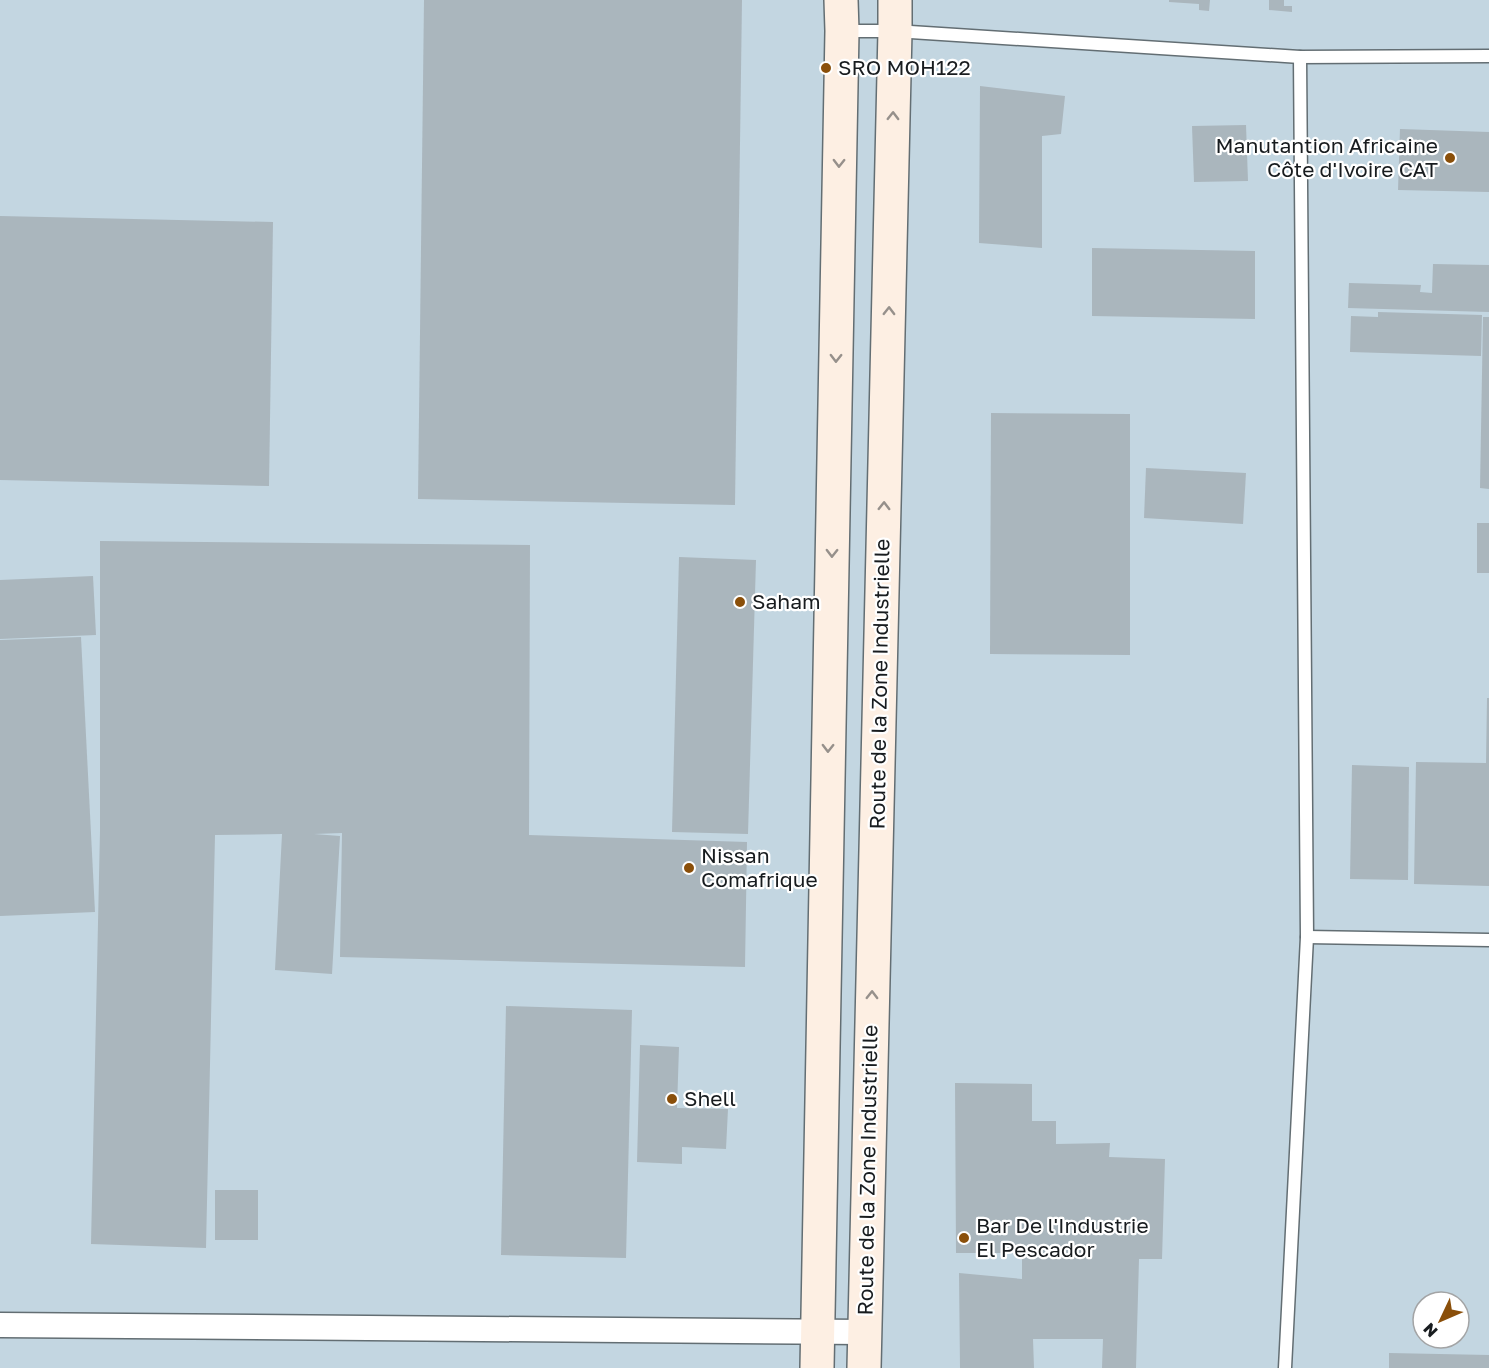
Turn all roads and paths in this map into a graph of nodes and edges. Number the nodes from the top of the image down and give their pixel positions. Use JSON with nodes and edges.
{"nodes":[{"id":1,"x":841,"y":16,"type":"edge"},
{"id":2,"x":895,"y":16,"type":"edge"},
{"id":3,"x":1489,"y":56,"type":"edge"},
{"id":4,"x":1300,"y":57,"type":"junction"},
{"id":5,"x":1307,"y":937,"type":"junction"},
{"id":6,"x":1489,"y":939,"type":"edge"},
{"id":7,"x":0,"y":1325,"type":"edge"},
{"id":8,"x":817,"y":1332,"type":"junction"},
{"id":9,"x":864,"y":1332,"type":"junction"},
{"id":10,"x":817,"y":1368,"type":"edge"},
{"id":11,"x":864,"y":1368,"type":"edge"},
{"id":12,"x":1285,"y":1368,"type":"edge"}],
"edges":[{"from":1,"to":2,"type":"lane"},
{"from":1,"to":8,"type":"main road","one_way":true},
{"from":2,"to":4,"type":"lane"},
{"from":9,"to":2,"type":"main road","name":"Route de la Zone Industrielle","one_way":true},
{"from":3,"to":4,"type":"lane"},
{"from":4,"to":5,"type":"lane"},
{"from":5,"to":6,"type":"lane"},
{"from":5,"to":12,"type":"lane"},
{"from":7,"to":8,"type":"street"},
{"from":8,"to":9,"type":"street"},
{"from":8,"to":10,"type":"main road"},
{"from":9,"to":11,"type":"main road","name":"Route de la Zone Industrielle"}]}
